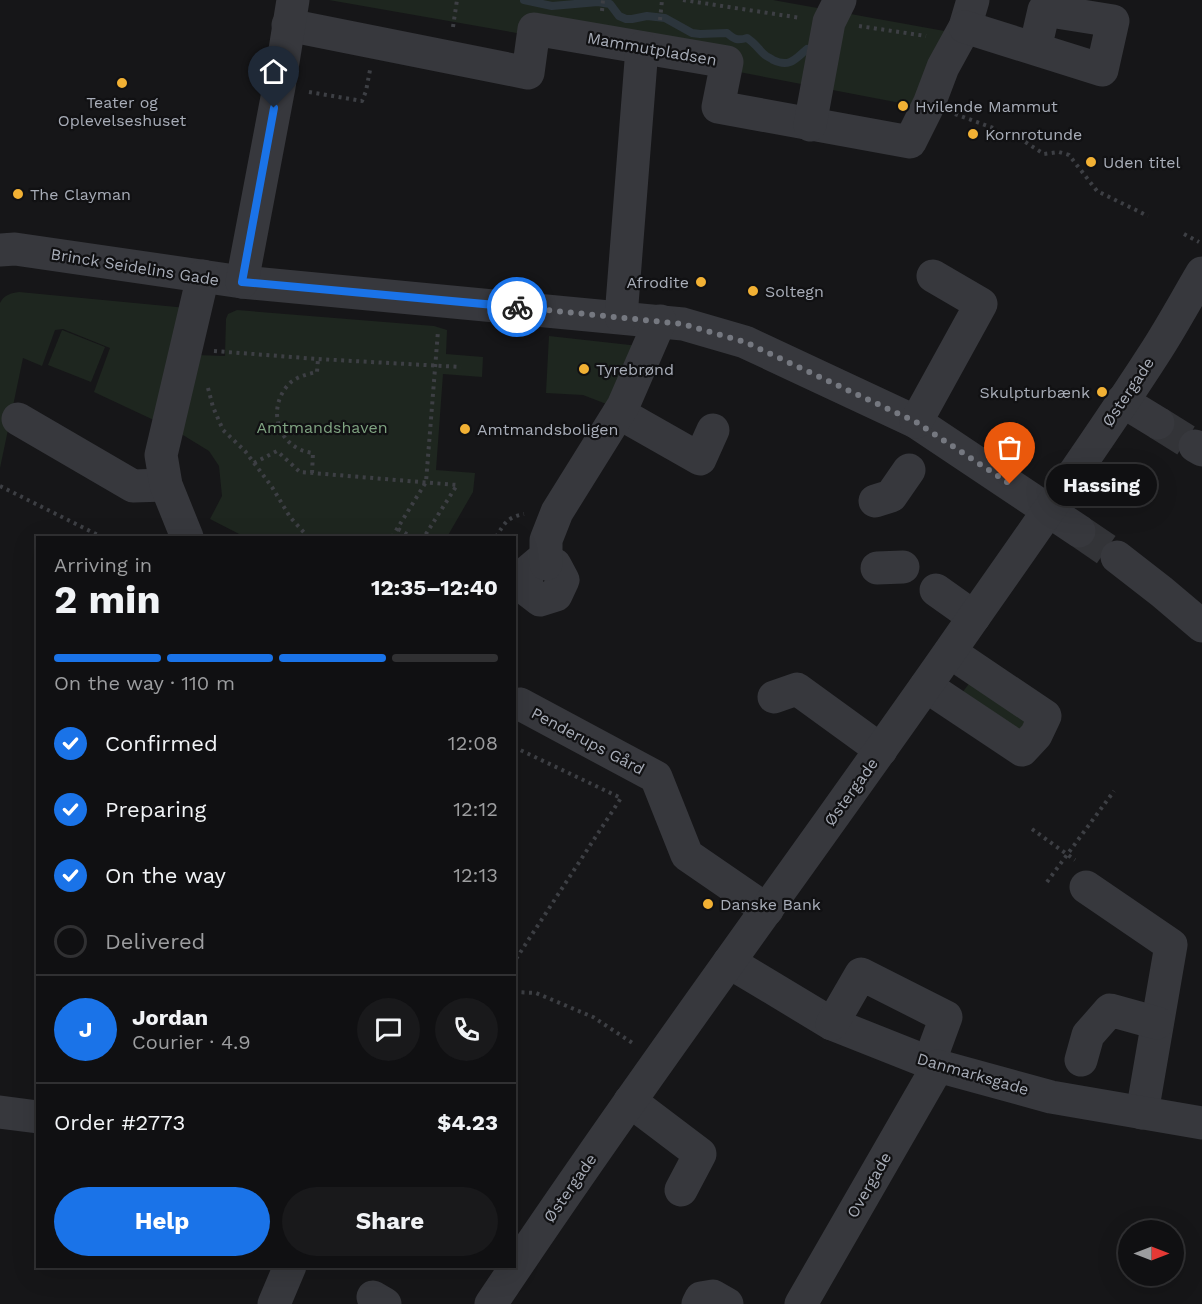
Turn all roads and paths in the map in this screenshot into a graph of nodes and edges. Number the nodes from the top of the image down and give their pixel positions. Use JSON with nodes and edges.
{"nodes":[{"id":1,"x":662,"y":0,"type":"edge"},
{"id":2,"x":840,"y":0,"type":"edge"},
{"id":3,"x":290,"y":13,"type":"edge"},
{"id":4,"x":969,"y":13,"type":"edge"},
{"id":5,"x":651,"y":35,"type":"junction"},
{"id":6,"x":376,"y":43,"type":"junction"},
{"id":7,"x":1035,"y":49,"type":"dead end"},
{"id":8,"x":279,"y":87,"type":"junction"},
{"id":9,"x":929,"y":104,"type":"junction"},
{"id":10,"x":810,"y":125,"type":"junction"},
{"id":11,"x":996,"y":129,"type":"dead end"},
{"id":12,"x":1019,"y":138,"type":"dead end"},
{"id":13,"x":1148,"y":216,"type":"dead end"},
{"id":14,"x":1184,"y":234,"type":"dead end"},
{"id":15,"x":1202,"y":244,"type":"edge"},
{"id":16,"x":0,"y":250,"type":"edge"},
{"id":17,"x":1202,"y":273,"type":"edge"},
{"id":18,"x":203,"y":276,"type":"junction"},
{"id":19,"x":933,"y":276,"type":"dead end"},
{"id":20,"x":242,"y":282,"type":"junction"},
{"id":21,"x":440,"y":300,"type":"junction"},
{"id":22,"x":621,"y":317,"type":"junction"},
{"id":23,"x":660,"y":321,"type":"junction"},
{"id":24,"x":207,"y":351,"type":"dead end"},
{"id":25,"x":318,"y":359,"type":"junction"},
{"id":26,"x":435,"y":367,"type":"junction"},
{"id":27,"x":461,"y":367,"type":"dead end"},
{"id":28,"x":208,"y":386,"type":"dead end"},
{"id":29,"x":1122,"y":401,"type":"junction"},
{"id":30,"x":619,"y":413,"type":"junction"},
{"id":31,"x":18,"y":419,"type":"dead end"},
{"id":32,"x":1158,"y":423,"type":"tunnel mouth"},
{"id":33,"x":924,"y":427,"type":"junction"},
{"id":34,"x":713,"y":430,"type":"dead end"},
{"id":35,"x":254,"y":463,"type":"junction"},
{"id":36,"x":312,"y":473,"type":"junction"},
{"id":37,"x":426,"y":482,"type":"junction"},
{"id":38,"x":166,"y":485,"type":"junction"},
{"id":39,"x":0,"y":486,"type":"edge"},
{"id":40,"x":875,"y":501,"type":"dead end"},
{"id":41,"x":1049,"y":510,"type":"junction"},
{"id":42,"x":398,"y":529,"type":"junction"},
{"id":43,"x":1079,"y":531,"type":"tunnel mouth"},
{"id":44,"x":100,"y":536,"type":"edge"},
{"id":45,"x":187,"y":536,"type":"edge"},
{"id":46,"x":307,"y":536,"type":"edge"},
{"id":47,"x":393,"y":536,"type":"edge"},
{"id":48,"x":410,"y":536,"type":"edge"},
{"id":49,"x":425,"y":536,"type":"edge"},
{"id":50,"x":1117,"y":557,"type":"tunnel mouth"},
{"id":51,"x":546,"y":564,"type":"dead end"},
{"id":52,"x":936,"y":590,"type":"dead end"},
{"id":53,"x":974,"y":617,"type":"junction"},
{"id":54,"x":1202,"y":626,"type":"edge"},
{"id":55,"x":950,"y":652,"type":"junction"},
{"id":56,"x":792,"y":685,"type":"dead end"},
{"id":57,"x":926,"y":686,"type":"junction"},
{"id":58,"x":520,"y":704,"type":"dead end"},
{"id":59,"x":520,"y":742,"type":"dead end"},
{"id":60,"x":516,"y":748,"type":"edge"},
{"id":61,"x":881,"y":750,"type":"junction"},
{"id":62,"x":1114,"y":791,"type":"dead end"},
{"id":63,"x":1032,"y":829,"type":"dead end"},
{"id":64,"x":1067,"y":854,"type":"junction"},
{"id":65,"x":1047,"y":882,"type":"dead end"},
{"id":66,"x":1086,"y":886,"type":"joint"},
{"id":67,"x":767,"y":910,"type":"junction"},
{"id":68,"x":516,"y":959,"type":"edge"},
{"id":69,"x":729,"y":962,"type":"junction"},
{"id":70,"x":516,"y":992,"type":"edge"},
{"id":71,"x":1157,"y":1023,"type":"junction"},
{"id":72,"x":832,"y":1024,"type":"junction"},
{"id":73,"x":660,"y":1060,"type":"junction"},
{"id":74,"x":1081,"y":1060,"type":"dead end"},
{"id":75,"x":933,"y":1064,"type":"junction"},
{"id":76,"x":630,"y":1101,"type":"junction"},
{"id":77,"x":0,"y":1112,"type":"edge"},
{"id":78,"x":1142,"y":1113,"type":"junction"},
{"id":79,"x":36,"y":1117,"type":"edge"},
{"id":80,"x":1202,"y":1123,"type":"edge"},
{"id":81,"x":681,"y":1190,"type":"dead end"},
{"id":82,"x":523,"y":1235,"type":"edge"},
{"id":83,"x":516,"y":1255,"type":"edge"},
{"id":84,"x":289,"y":1268,"type":"edge"},
{"id":85,"x":512,"y":1268,"type":"edge"},
{"id":86,"x":500,"y":1301,"type":"edge"},
{"id":87,"x":274,"y":1304,"type":"edge"},
{"id":88,"x":698,"y":1304,"type":"edge"},
{"id":89,"x":727,"y":1304,"type":"edge"},
{"id":90,"x":801,"y":1304,"type":"edge"}],
"edges":[{"from":1,"to":5,"type":"path"},
{"from":2,"to":10,"type":"street"},
{"from":3,"to":6,"type":"street","name":"Mammutpladsen"},
{"from":3,"to":8,"type":"street"},
{"from":4,"to":7,"type":"street","name":"Mammutpladsen"},
{"from":4,"to":9,"type":"street","name":"Mammutpladsen"},
{"from":5,"to":6,"type":"street","name":"Mammutpladsen"},
{"from":5,"to":10,"type":"street","name":"Mammutpladsen"},
{"from":5,"to":22,"type":"street"},
{"from":6,"to":8,"type":"path"},
{"from":8,"to":20,"type":"street"},
{"from":9,"to":10,"type":"street","name":"Mammutpladsen"},
{"from":9,"to":11,"type":"path"},
{"from":12,"to":13,"type":"path"},
{"from":14,"to":15,"type":"path"},
{"from":16,"to":18,"type":"street","name":"Brinck Seidelins Gade"},
{"from":17,"to":29,"type":"street","name":"Østergade"},
{"from":18,"to":20,"type":"street","name":"Brinck Seidelins Gade"},
{"from":18,"to":38,"type":"street"},
{"from":19,"to":33,"type":"street"},
{"from":20,"to":21,"type":"street","name":"Brinck Seidelins Gade"},
{"from":21,"to":22,"type":"street","name":"Brinck Seidelins Gade"},
{"from":21,"to":26,"type":"path"},
{"from":22,"to":23,"type":"street","name":"Brinck Seidelins Gade"},
{"from":23,"to":30,"type":"street"},
{"from":23,"to":33,"type":"street","name":"Brinck Seidelins Gade"},
{"from":24,"to":25,"type":"path"},
{"from":25,"to":26,"type":"path"},
{"from":25,"to":36,"type":"path"},
{"from":26,"to":27,"type":"path"},
{"from":26,"to":37,"type":"path"},
{"from":28,"to":35,"type":"path"},
{"from":29,"to":32,"type":"street"},
{"from":29,"to":41,"type":"street","name":"Østergade"},
{"from":30,"to":34,"type":"street"},
{"from":30,"to":51,"type":"street"},
{"from":31,"to":38,"type":"street"},
{"from":33,"to":40,"type":"street"},
{"from":33,"to":41,"type":"street","name":"Brinck Seidelins Gade"},
{"from":35,"to":36,"type":"path"},
{"from":35,"to":46,"type":"path"},
{"from":36,"to":37,"type":"path"},
{"from":37,"to":42,"type":"path"},
{"from":37,"to":49,"type":"path"},
{"from":38,"to":45,"type":"street"},
{"from":39,"to":44,"type":"path"},
{"from":41,"to":43,"type":"street","name":"Brinck Seidelins Gade"},
{"from":41,"to":53,"type":"street","name":"Østergade"},
{"from":42,"to":47,"type":"path"},
{"from":42,"to":48,"type":"path"},
{"from":50,"to":54,"type":"street"},
{"from":52,"to":53,"type":"street"},
{"from":53,"to":55,"type":"street","name":"Østergade"},
{"from":55,"to":57,"type":"street","name":"Østergade"},
{"from":55,"to":57,"type":"street"},
{"from":56,"to":61,"type":"street"},
{"from":57,"to":61,"type":"street","name":"Østergade"},
{"from":58,"to":67,"type":"street","name":"Penderups Gård"},
{"from":59,"to":60,"type":"path"},
{"from":60,"to":68,"type":"path"},
{"from":61,"to":67,"type":"street","name":"Østergade"},
{"from":62,"to":64,"type":"path"},
{"from":63,"to":64,"type":"path"},
{"from":64,"to":65,"type":"path"},
{"from":64,"to":66,"type":"path"},
{"from":66,"to":71,"type":"street"},
{"from":67,"to":69,"type":"street","name":"Østergade"},
{"from":69,"to":72,"type":"street","name":"Danmarksgade"},
{"from":69,"to":73,"type":"street","name":"Østergade"},
{"from":70,"to":73,"type":"path"},
{"from":71,"to":74,"type":"street"},
{"from":71,"to":78,"type":"street"},
{"from":72,"to":75,"type":"street","name":"Danmarksgade"},
{"from":72,"to":75,"type":"street","name":"Overgade"},
{"from":73,"to":76,"type":"street","name":"Østergade"},
{"from":75,"to":78,"type":"street","name":"Danmarksgade"},
{"from":75,"to":90,"type":"street","name":"Overgade"},
{"from":76,"to":81,"type":"street"},
{"from":76,"to":82,"type":"street","name":"Østergade"},
{"from":77,"to":79,"type":"street"},
{"from":78,"to":80,"type":"street","name":"Danmarksgade"},
{"from":82,"to":83,"type":"street","name":"Østergade"},
{"from":84,"to":87,"type":"street"},
{"from":85,"to":86,"type":"street","name":"Østergade"},
{"from":88,"to":89,"type":"street"}]}
